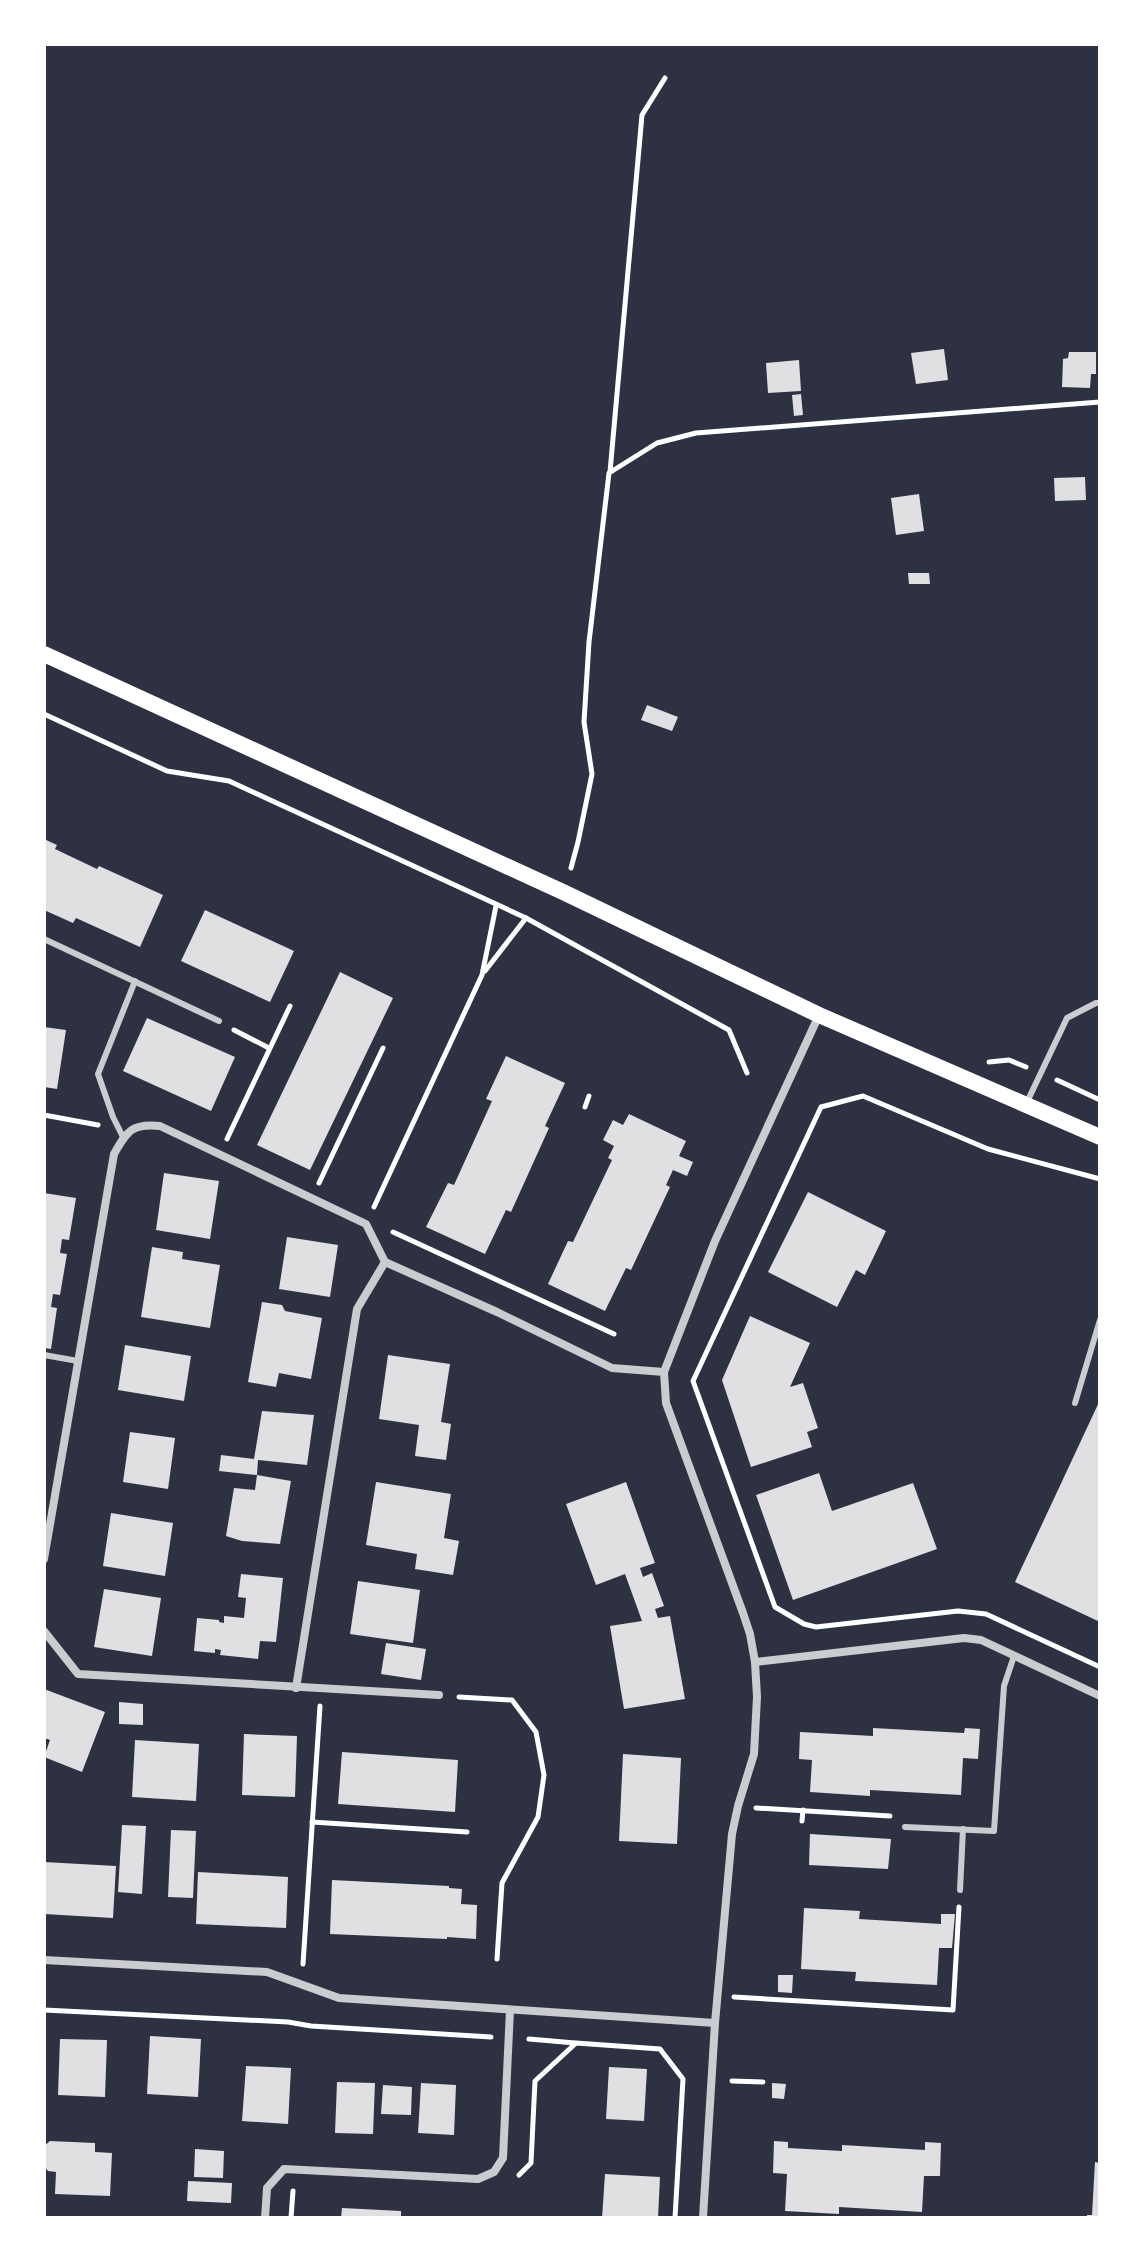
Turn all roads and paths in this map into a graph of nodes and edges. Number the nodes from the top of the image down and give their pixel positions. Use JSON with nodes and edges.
{"nodes":[{"id":1,"x":665,"y":78,"type":"dead end"},
{"id":2,"x":1100,"y":402,"type":"edge"},
{"id":3,"x":609,"y":473,"type":"junction"},
{"id":4,"x":44,"y":654,"type":"edge"},
{"id":5,"x":44,"y":714,"type":"edge"},
{"id":6,"x":563,"y":892,"type":"junction"},
{"id":7,"x":496,"y":906,"type":"junction"},
{"id":8,"x":526,"y":918,"type":"junction"},
{"id":9,"x":44,"y":939,"type":"edge"},
{"id":10,"x":482,"y":975,"type":"junction"},
{"id":11,"x":135,"y":981,"type":"junction"},
{"id":12,"x":1100,"y":1003,"type":"edge"},
{"id":13,"x":290,"y":1006,"type":"dead end"},
{"id":14,"x":819,"y":1015,"type":"junction"},
{"id":15,"x":219,"y":1021,"type":"joint"},
{"id":16,"x":269,"y":1048,"type":"junction"},
{"id":17,"x":383,"y":1048,"type":"dead end"},
{"id":18,"x":747,"y":1073,"type":"dead end"},
{"id":19,"x":589,"y":1096,"type":"dead end"},
{"id":20,"x":1026,"y":1105,"type":"junction"},
{"id":21,"x":585,"y":1107,"type":"dead end"},
{"id":22,"x":44,"y":1115,"type":"edge"},
{"id":23,"x":123,"y":1137,"type":"junction"},
{"id":24,"x":1100,"y":1137,"type":"edge"},
{"id":25,"x":220,"y":1154,"type":"junction"},
{"id":26,"x":1100,"y":1179,"type":"edge"},
{"id":27,"x":311,"y":1198,"type":"junction"},
{"id":28,"x":366,"y":1224,"type":"junction"},
{"id":29,"x":385,"y":1262,"type":"junction"},
{"id":30,"x":1100,"y":1320,"type":"edge"},
{"id":31,"x":614,"y":1334,"type":"dead end"},
{"id":32,"x":44,"y":1355,"type":"edge"},
{"id":33,"x":78,"y":1361,"type":"junction"},
{"id":34,"x":664,"y":1372,"type":"junction"},
{"id":35,"x":1075,"y":1403,"type":"dead end"},
{"id":36,"x":44,"y":1559,"type":"edge"},
{"id":37,"x":44,"y":1631,"type":"edge"},
{"id":38,"x":1014,"y":1656,"type":"junction"},
{"id":39,"x":755,"y":1662,"type":"junction"},
{"id":40,"x":1100,"y":1667,"type":"edge"},
{"id":41,"x":296,"y":1688,"type":"junction"},
{"id":42,"x":321,"y":1689,"type":"junction"},
{"id":43,"x":439,"y":1695,"type":"joint"},
{"id":44,"x":1100,"y":1696,"type":"edge"},
{"id":45,"x":738,"y":1806,"type":"junction"},
{"id":46,"x":803,"y":1810,"type":"junction"},
{"id":47,"x":802,"y":1821,"type":"dead end"},
{"id":48,"x":312,"y":1822,"type":"junction"},
{"id":49,"x":905,"y":1827,"type":"joint"},
{"id":50,"x":963,"y":1829,"type":"junction"},
{"id":51,"x":467,"y":1832,"type":"dead end"},
{"id":52,"x":960,"y":1890,"type":"joint"},
{"id":53,"x":497,"y":1959,"type":"dead end"},
{"id":54,"x":44,"y":1960,"type":"edge"},
{"id":55,"x":302,"y":1984,"type":"junction"},
{"id":56,"x":717,"y":1996,"type":"junction"},
{"id":57,"x":44,"y":2010,"type":"edge"},
{"id":58,"x":510,"y":2010,"type":"junction"},
{"id":59,"x":715,"y":2023,"type":"junction"},
{"id":60,"x":509,"y":2038,"type":"junction"},
{"id":61,"x":576,"y":2043,"type":"junction"},
{"id":62,"x":513,"y":2181,"type":"dead end"},
{"id":63,"x":293,"y":2188,"type":"dead end"},
{"id":64,"x":265,"y":2218,"type":"edge"},
{"id":65,"x":291,"y":2218,"type":"edge"},
{"id":66,"x":675,"y":2218,"type":"edge"},
{"id":67,"x":703,"y":2218,"type":"edge"}],
"edges":[{"from":1,"to":3,"type":"path"},
{"from":2,"to":3,"type":"path"},
{"from":3,"to":6,"type":"path"},
{"from":4,"to":6,"type":"main road"},
{"from":5,"to":7,"type":"path"},
{"from":6,"to":14,"type":"main road"},
{"from":7,"to":8,"type":"path"},
{"from":7,"to":10,"type":"path"},
{"from":8,"to":10,"type":"path"},
{"from":8,"to":18,"type":"path"},
{"from":9,"to":11,"type":"lane"},
{"from":10,"to":28,"type":"path"},
{"from":11,"to":15,"type":"lane"},
{"from":11,"to":23,"type":"lane"},
{"from":12,"to":20,"type":"lane"},
{"from":13,"to":16,"type":"path"},
{"from":14,"to":20,"type":"main road"},
{"from":14,"to":34,"type":"street"},
{"from":15,"to":16,"type":"path"},
{"from":16,"to":25,"type":"path"},
{"from":17,"to":27,"type":"path"},
{"from":19,"to":21,"type":"path"},
{"from":20,"to":24,"type":"main road"},
{"from":22,"to":23,"type":"path"},
{"from":23,"to":25,"type":"street"},
{"from":23,"to":33,"type":"street"},
{"from":25,"to":27,"type":"street"},
{"from":26,"to":40,"type":"path"},
{"from":27,"to":28,"type":"street"},
{"from":28,"to":29,"type":"street"},
{"from":28,"to":31,"type":"path"},
{"from":29,"to":34,"type":"street"},
{"from":29,"to":41,"type":"street"},
{"from":30,"to":35,"type":"lane"},
{"from":32,"to":33,"type":"lane"},
{"from":33,"to":36,"type":"street"},
{"from":34,"to":39,"type":"street"},
{"from":37,"to":41,"type":"street"},
{"from":38,"to":39,"type":"street"},
{"from":38,"to":44,"type":"street"},
{"from":38,"to":50,"type":"lane"},
{"from":39,"to":45,"type":"street"},
{"from":41,"to":42,"type":"street"},
{"from":42,"to":43,"type":"street"},
{"from":42,"to":48,"type":"path"},
{"from":43,"to":53,"type":"path"},
{"from":45,"to":46,"type":"path"},
{"from":45,"to":56,"type":"street"},
{"from":46,"to":47,"type":"path"},
{"from":46,"to":49,"type":"path"},
{"from":48,"to":51,"type":"path"},
{"from":48,"to":55,"type":"path"},
{"from":49,"to":50,"type":"lane"},
{"from":50,"to":52,"type":"lane"},
{"from":52,"to":56,"type":"path"},
{"from":54,"to":55,"type":"street"},
{"from":55,"to":58,"type":"street"},
{"from":56,"to":59,"type":"street"},
{"from":57,"to":60,"type":"path"},
{"from":58,"to":59,"type":"street"},
{"from":58,"to":60,"type":"street"},
{"from":59,"to":67,"type":"street"},
{"from":60,"to":61,"type":"path"},
{"from":60,"to":64,"type":"street"},
{"from":61,"to":62,"type":"path"},
{"from":61,"to":66,"type":"path"},
{"from":63,"to":65,"type":"path"}]}
